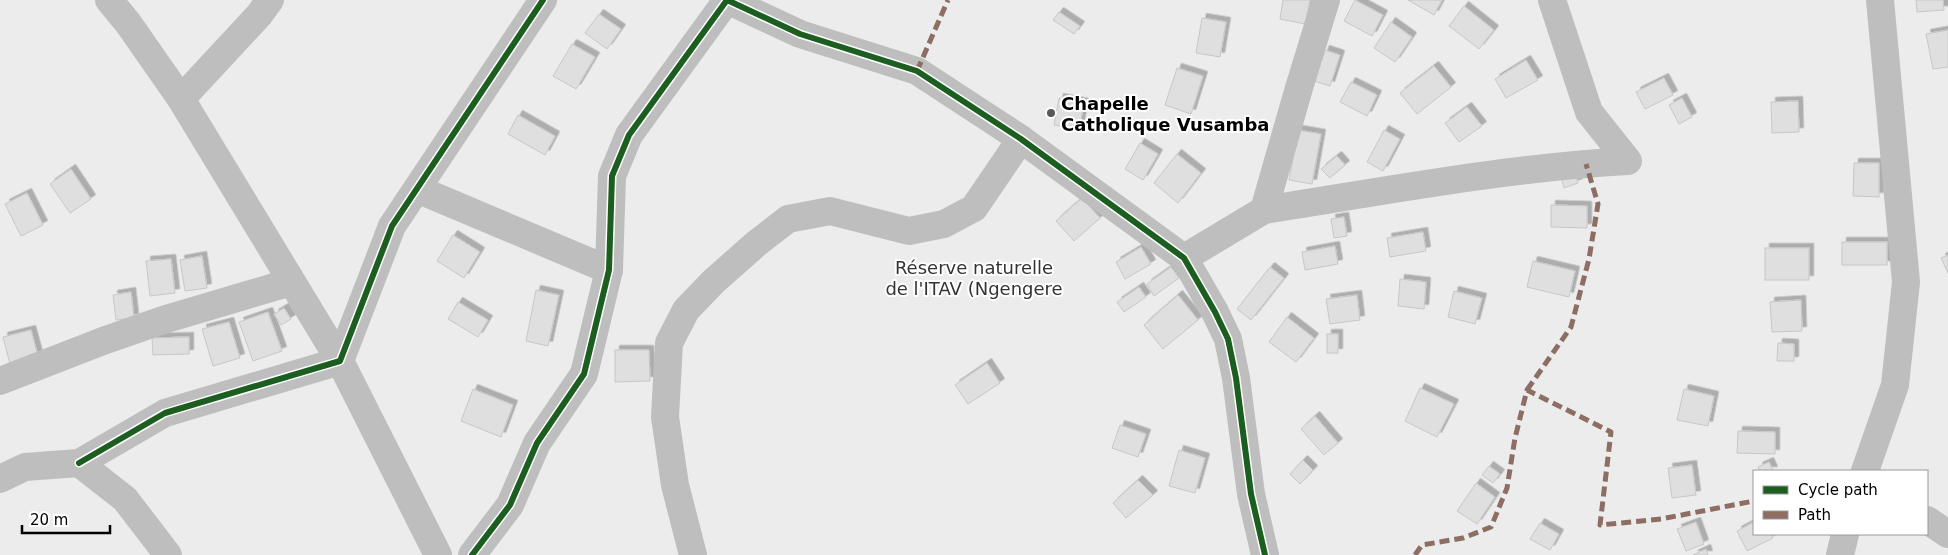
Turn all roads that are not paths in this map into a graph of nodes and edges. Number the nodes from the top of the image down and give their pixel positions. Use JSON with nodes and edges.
{"nodes":[{"id":1,"x":109,"y":0,"type":"edge"},
{"id":2,"x":270,"y":0,"type":"edge"},
{"id":3,"x":543,"y":0,"type":"edge"},
{"id":4,"x":1326,"y":0,"type":"edge"},
{"id":5,"x":1552,"y":0,"type":"edge"},
{"id":6,"x":1880,"y":0,"type":"edge"},
{"id":7,"x":180,"y":99,"type":"junction"},
{"id":8,"x":1021,"y":139,"type":"junction"},
{"id":9,"x":417,"y":189,"type":"junction"},
{"id":10,"x":1264,"y":210,"type":"junction"},
{"id":11,"x":1184,"y":258,"type":"junction"},
{"id":12,"x":609,"y":270,"type":"junction"},
{"id":13,"x":291,"y":282,"type":"junction"},
{"id":14,"x":340,"y":361,"type":"junction"},
{"id":15,"x":0,"y":381,"type":"edge"},
{"id":16,"x":79,"y":463,"type":"junction"},
{"id":17,"x":1865,"y":470,"type":"edge"},
{"id":18,"x":0,"y":478,"type":"edge"},
{"id":19,"x":1928,"y":521,"type":"edge"},
{"id":20,"x":1948,"y":534,"type":"edge"},
{"id":21,"x":1845,"y":535,"type":"edge"},
{"id":22,"x":168,"y":555,"type":"edge"},
{"id":23,"x":438,"y":555,"type":"edge"},
{"id":24,"x":472,"y":555,"type":"edge"},
{"id":25,"x":693,"y":555,"type":"edge"},
{"id":26,"x":1265,"y":555,"type":"edge"},
{"id":27,"x":1840,"y":555,"type":"edge"}],
"edges":[{"from":1,"to":7,"type":"street"},
{"from":2,"to":7,"type":"street"},
{"from":3,"to":9,"type":"street"},
{"from":4,"to":10,"type":"street"},
{"from":5,"to":10,"type":"street"},
{"from":6,"to":17,"type":"street"},
{"from":7,"to":13,"type":"street"},
{"from":8,"to":11,"type":"street"},
{"from":8,"to":12,"type":"street"},
{"from":8,"to":25,"type":"street"},
{"from":9,"to":12,"type":"street"},
{"from":9,"to":14,"type":"street"},
{"from":10,"to":11,"type":"street"},
{"from":11,"to":26,"type":"street"},
{"from":12,"to":24,"type":"street"},
{"from":13,"to":14,"type":"street"},
{"from":13,"to":15,"type":"street"},
{"from":14,"to":16,"type":"street"},
{"from":14,"to":23,"type":"street"},
{"from":16,"to":18,"type":"street"},
{"from":16,"to":22,"type":"street"},
{"from":19,"to":20,"type":"street"},
{"from":21,"to":27,"type":"street"}]}
